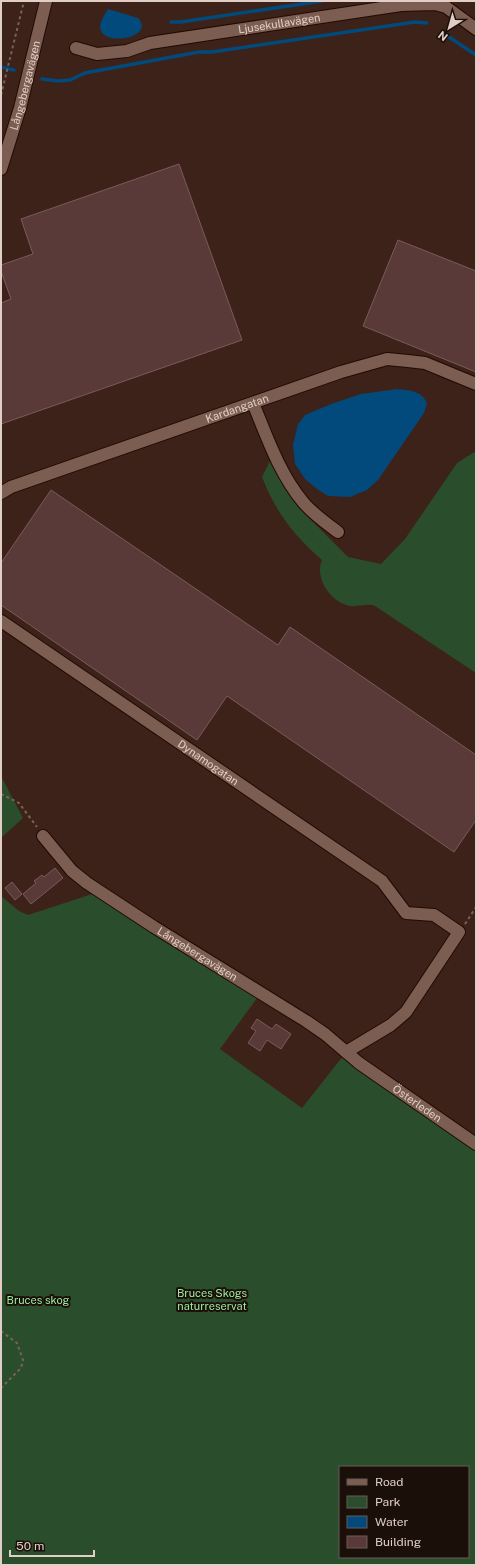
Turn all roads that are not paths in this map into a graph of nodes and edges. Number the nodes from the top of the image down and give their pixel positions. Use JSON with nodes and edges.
{"nodes":[{"id":1,"x":46,"y":1,"type":"edge"},
{"id":2,"x":476,"y":29,"type":"edge"},
{"id":3,"x":76,"y":48,"type":"dead end"},
{"id":4,"x":1,"y":169,"type":"edge"},
{"id":5,"x":476,"y":384,"type":"edge"},
{"id":6,"x":253,"y":403,"type":"junction"},
{"id":7,"x":1,"y":493,"type":"edge"},
{"id":8,"x":338,"y":532,"type":"dead end"},
{"id":9,"x":1,"y":621,"type":"edge"},
{"id":10,"x":43,"y":836,"type":"road end"},
{"id":11,"x":346,"y":1052,"type":"junction"},
{"id":12,"x":359,"y":1063,"type":"joint"},
{"id":13,"x":476,"y":1144,"type":"edge"}],
"edges":[{"from":1,"to":4,"type":"street","name":"Långebergavägen"},
{"from":2,"to":3,"type":"street","name":"Ljusekullavägen"},
{"from":5,"to":6,"type":"street","name":"Kardangatan"},
{"from":6,"to":7,"type":"street","name":"Kardangatan"},
{"from":6,"to":8,"type":"street"},
{"from":9,"to":11,"type":"street","name":"Dynamogatan"},
{"from":10,"to":11,"type":"street","name":"Långebergavägen"},
{"from":11,"to":12,"type":"street","name":"Långebergavägen"},
{"from":12,"to":13,"type":"street","name":"Österleden"}]}
